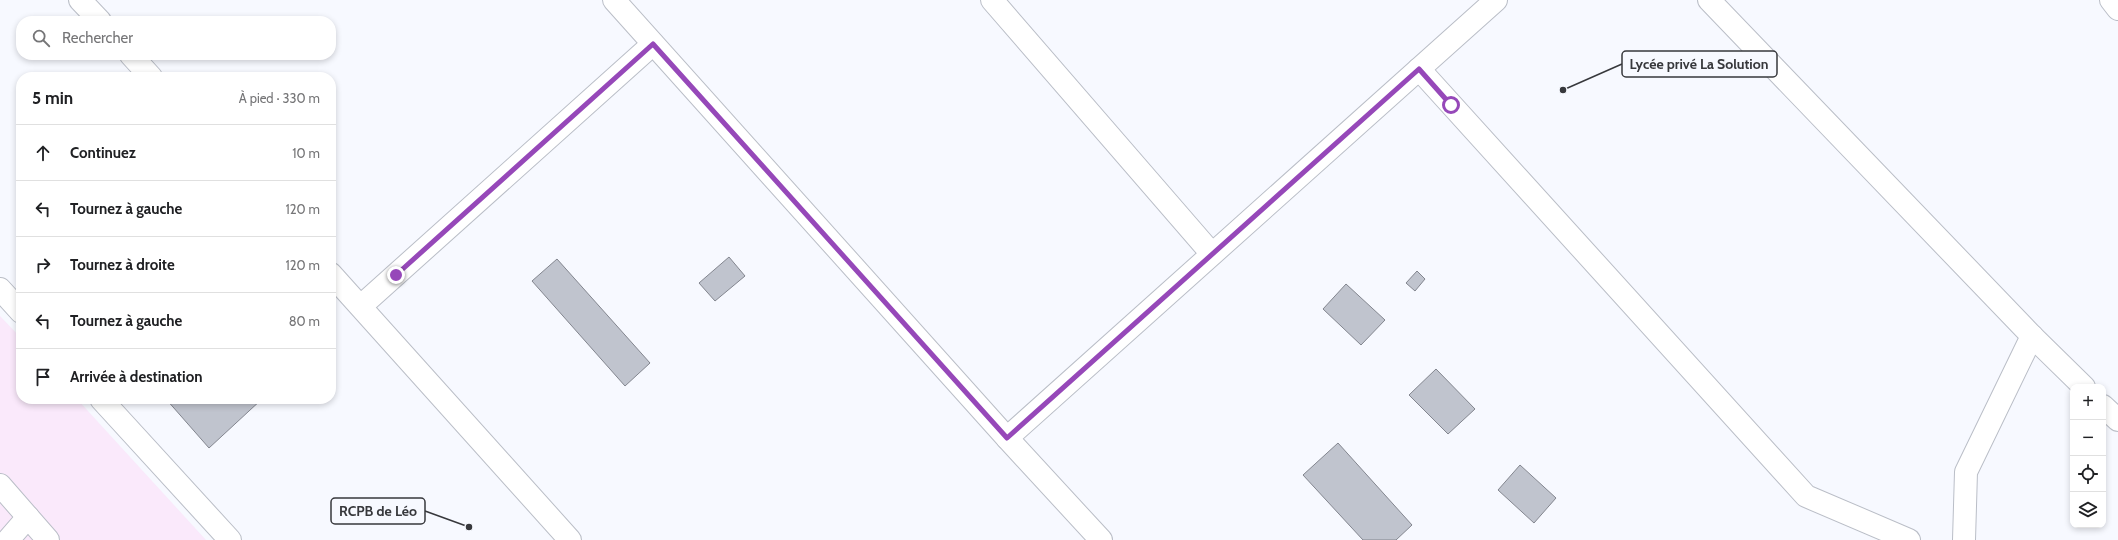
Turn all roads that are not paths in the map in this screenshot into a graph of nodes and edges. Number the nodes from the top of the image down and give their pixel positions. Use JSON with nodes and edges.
{"nodes":[{"id":1,"x":80,"y":0,"type":"edge"},
{"id":2,"x":614,"y":0,"type":"edge"},
{"id":3,"x":992,"y":0,"type":"edge"},
{"id":4,"x":1496,"y":0,"type":"edge"},
{"id":5,"x":1709,"y":0,"type":"edge"},
{"id":6,"x":2111,"y":0,"type":"edge"},
{"id":7,"x":2118,"y":9,"type":"edge"},
{"id":8,"x":95,"y":16,"type":"edge"},
{"id":9,"x":653,"y":44,"type":"junction"},
{"id":10,"x":136,"y":60,"type":"edge"},
{"id":11,"x":1419,"y":69,"type":"junction"},
{"id":12,"x":146,"y":72,"type":"edge"},
{"id":13,"x":1212,"y":254,"type":"junction"},
{"id":14,"x":336,"y":279,"type":"edge"},
{"id":15,"x":0,"y":289,"type":"edge"},
{"id":16,"x":361,"y":306,"type":"junction"},
{"id":17,"x":16,"y":307,"type":"edge"},
{"id":18,"x":2032,"y":336,"type":"junction"},
{"id":19,"x":2081,"y":384,"type":"edge"},
{"id":20,"x":106,"y":404,"type":"edge"},
{"id":21,"x":2106,"y":409,"type":"edge"},
{"id":22,"x":2118,"y":420,"type":"edge"},
{"id":23,"x":1007,"y":438,"type":"junction"},
{"id":24,"x":0,"y":485,"type":"edge"},
{"id":25,"x":28,"y":517,"type":"junction"},
{"id":26,"x":8,"y":540,"type":"edge"},
{"id":27,"x":48,"y":540,"type":"edge"},
{"id":28,"x":230,"y":540,"type":"edge"},
{"id":29,"x":570,"y":540,"type":"edge"},
{"id":30,"x":1101,"y":540,"type":"edge"},
{"id":31,"x":1909,"y":540,"type":"edge"},
{"id":32,"x":1964,"y":540,"type":"edge"}],
"edges":[{"from":1,"to":8,"type":"street"},
{"from":2,"to":9,"type":"street"},
{"from":3,"to":13,"type":"street"},
{"from":4,"to":11,"type":"street"},
{"from":5,"to":18,"type":"street"},
{"from":6,"to":7,"type":"street"},
{"from":9,"to":16,"type":"street"},
{"from":9,"to":23,"type":"street"},
{"from":10,"to":12,"type":"street"},
{"from":11,"to":13,"type":"street"},
{"from":11,"to":31,"type":"street"},
{"from":13,"to":23,"type":"street"},
{"from":14,"to":16,"type":"street"},
{"from":15,"to":17,"type":"street"},
{"from":16,"to":29,"type":"street"},
{"from":18,"to":19,"type":"street"},
{"from":18,"to":32,"type":"street"},
{"from":20,"to":28,"type":"street"},
{"from":21,"to":22,"type":"street"},
{"from":23,"to":30,"type":"street"},
{"from":24,"to":25,"type":"street"},
{"from":25,"to":26,"type":"street"},
{"from":25,"to":27,"type":"street"}]}
